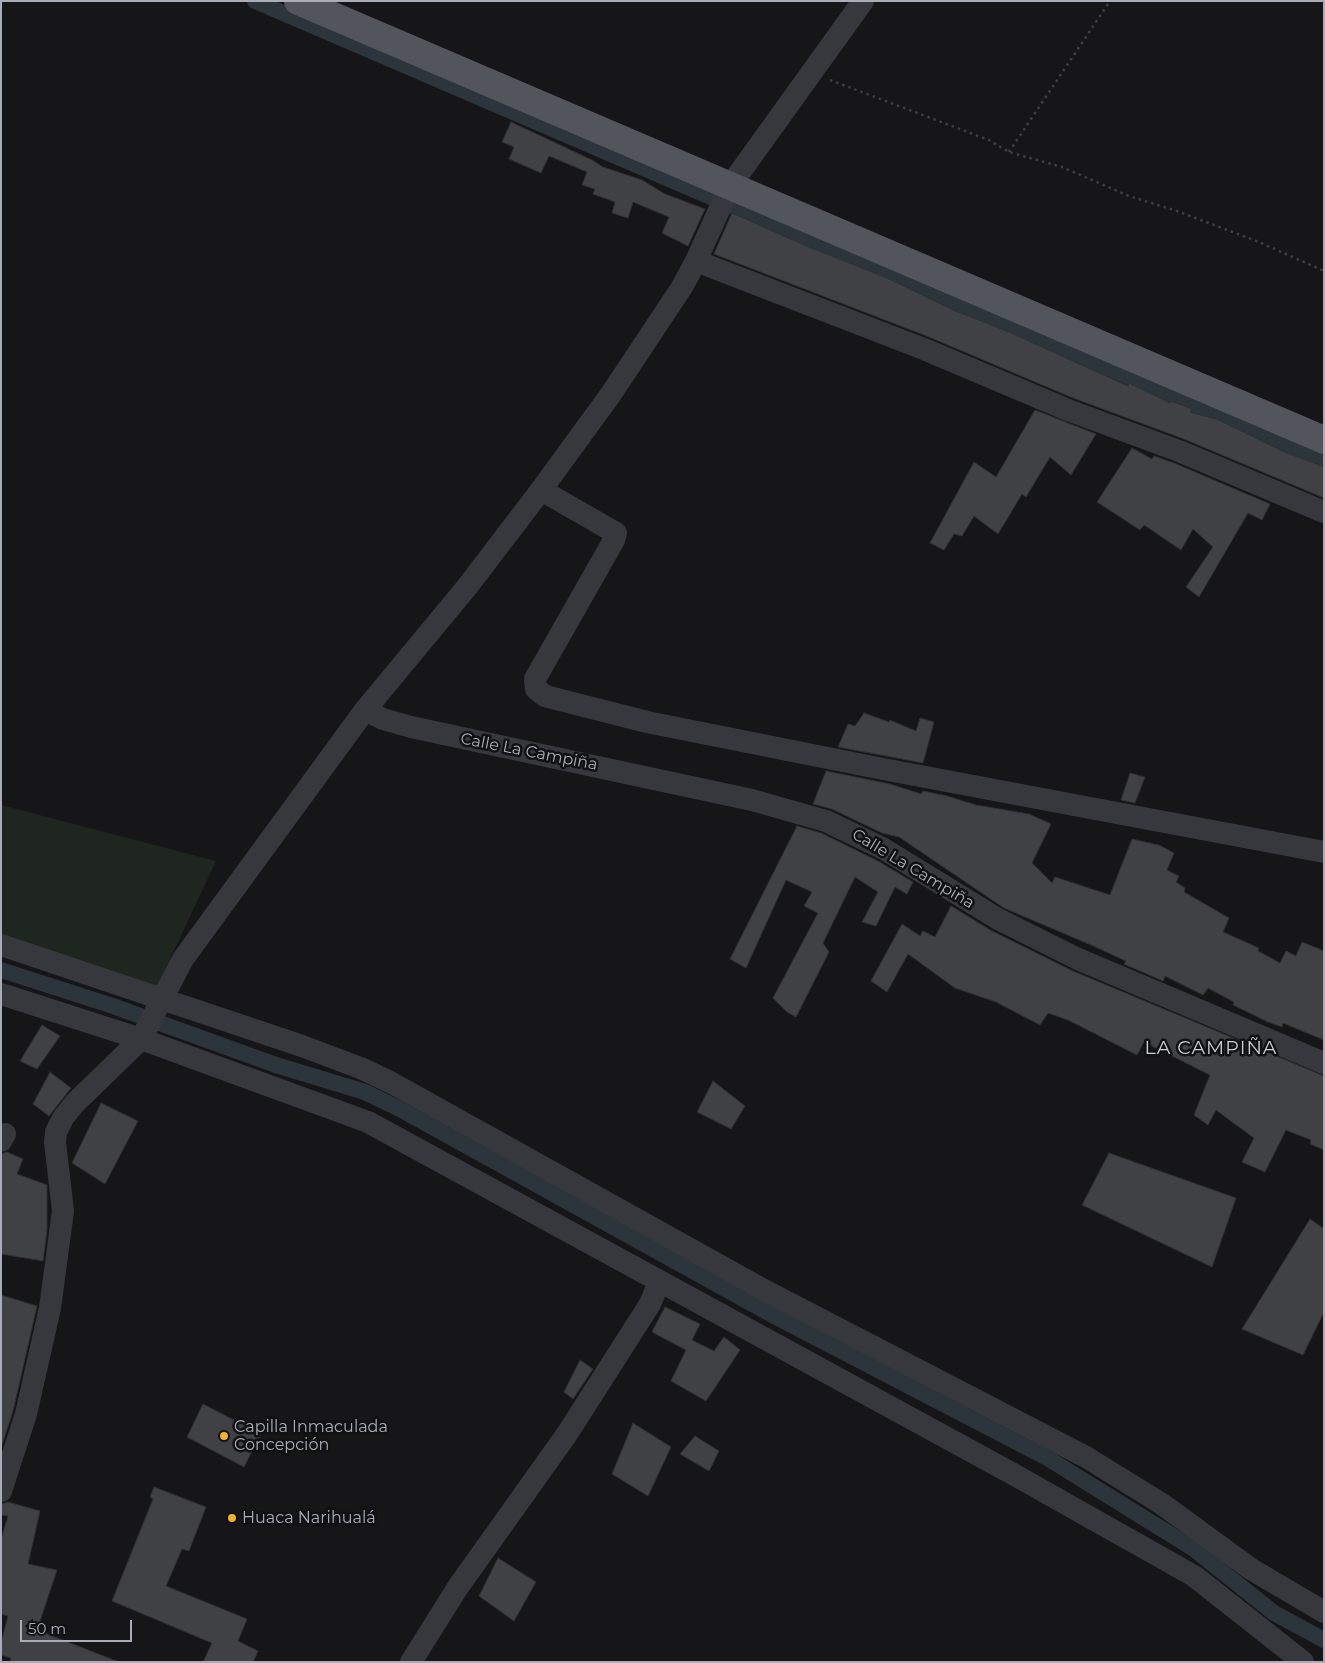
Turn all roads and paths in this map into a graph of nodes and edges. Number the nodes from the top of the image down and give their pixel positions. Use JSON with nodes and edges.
{"nodes":[{"id":1,"x":298,"y":1,"type":"edge"},
{"id":2,"x":863,"y":1,"type":"edge"},
{"id":3,"x":1110,"y":1,"type":"edge"},
{"id":4,"x":812,"y":72,"type":"junction"},
{"id":5,"x":1010,"y":152,"type":"junction"},
{"id":6,"x":725,"y":196,"type":"junction"},
{"id":7,"x":696,"y":261,"type":"junction"},
{"id":8,"x":1324,"y":271,"type":"edge"},
{"id":9,"x":1324,"y":440,"type":"edge"},
{"id":10,"x":541,"y":490,"type":"junction"},
{"id":11,"x":1324,"y":512,"type":"edge"},
{"id":12,"x":365,"y":710,"type":"junction"},
{"id":13,"x":1324,"y":852,"type":"edge"},
{"id":14,"x":1,"y":946,"type":"edge"},
{"id":15,"x":1,"y":994,"type":"edge"},
{"id":16,"x":153,"y":1018,"type":"junction"},
{"id":17,"x":1324,"y":1063,"type":"edge"},
{"id":18,"x":659,"y":1282,"type":"junction"},
{"id":19,"x":1,"y":1491,"type":"edge"},
{"id":20,"x":1324,"y":1612,"type":"edge"},
{"id":21,"x":411,"y":1662,"type":"edge"},
{"id":22,"x":1303,"y":1662,"type":"edge"}],
"edges":[{"from":1,"to":6,"type":"main road"},
{"from":2,"to":4,"type":"street"},
{"from":3,"to":5,"type":"path"},
{"from":4,"to":5,"type":"path"},
{"from":4,"to":6,"type":"street"},
{"from":5,"to":8,"type":"path"},
{"from":6,"to":7,"type":"street"},
{"from":6,"to":9,"type":"main road"},
{"from":7,"to":10,"type":"street"},
{"from":7,"to":11,"type":"street"},
{"from":10,"to":12,"type":"street"},
{"from":10,"to":13,"type":"street"},
{"from":12,"to":16,"type":"street"},
{"from":12,"to":17,"type":"street","name":"Calle La Campiña"},
{"from":14,"to":16,"type":"street"},
{"from":15,"to":16,"type":"street"},
{"from":16,"to":18,"type":"street"},
{"from":16,"to":19,"type":"street"},
{"from":16,"to":20,"type":"street"},
{"from":18,"to":21,"type":"street"},
{"from":18,"to":22,"type":"street"}]}
